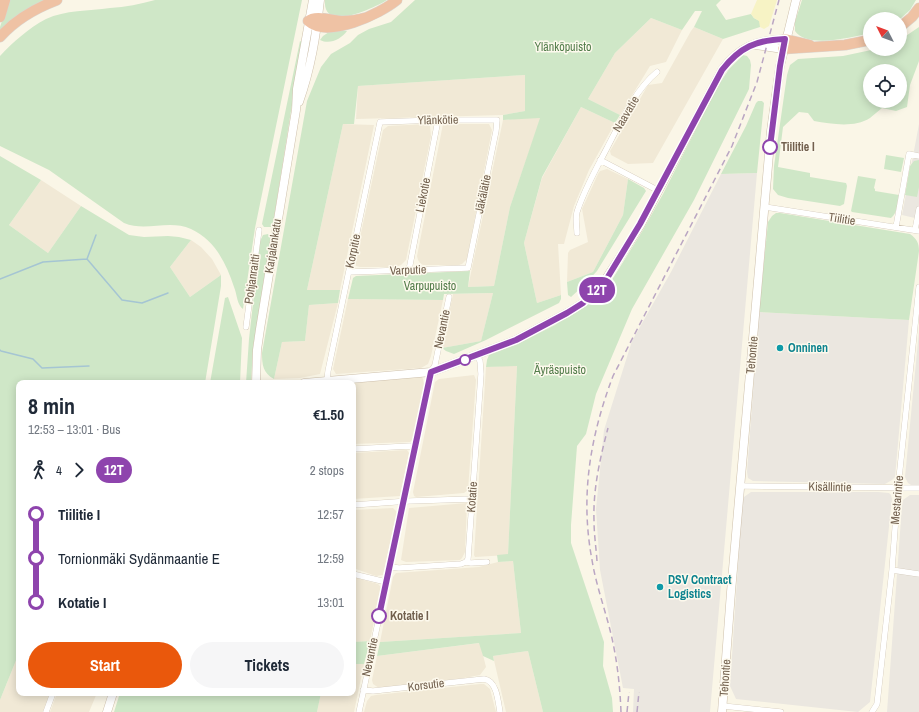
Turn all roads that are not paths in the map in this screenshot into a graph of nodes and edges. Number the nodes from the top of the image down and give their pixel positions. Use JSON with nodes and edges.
{"nodes":[{"id":1,"x":5,"y":0,"type":"edge"},
{"id":2,"x":56,"y":0,"type":"edge"},
{"id":3,"x":313,"y":0,"type":"edge"},
{"id":4,"x":320,"y":0,"type":"edge"},
{"id":5,"x":397,"y":0,"type":"edge"},
{"id":6,"x":796,"y":0,"type":"edge"},
{"id":7,"x":919,"y":8,"type":"edge"},
{"id":8,"x":0,"y":16,"type":"edge"},
{"id":9,"x":907,"y":21,"type":"edge"},
{"id":10,"x":315,"y":22,"type":"junction"},
{"id":11,"x":0,"y":37,"type":"edge"},
{"id":12,"x":863,"y":41,"type":"edge"},
{"id":13,"x":784,"y":44,"type":"junction"},
{"id":14,"x":657,"y":72,"type":"dead end"},
{"id":15,"x":438,"y":120,"type":"junction"},
{"id":16,"x":497,"y":120,"type":"joint"},
{"id":17,"x":380,"y":122,"type":"joint"},
{"id":18,"x":919,"y":156,"type":"edge"},
{"id":19,"x":600,"y":160,"type":"junction"},
{"id":20,"x":659,"y":191,"type":"junction"},
{"id":21,"x":765,"y":208,"type":"junction"},
{"id":22,"x":919,"y":209,"type":"edge"},
{"id":23,"x":896,"y":227,"type":"junction"},
{"id":24,"x":259,"y":230,"type":"dead end"},
{"id":25,"x":917,"y":230,"type":"edge"},
{"id":26,"x":577,"y":233,"type":"dead end"},
{"id":27,"x":468,"y":268,"type":"joint"},
{"id":28,"x":409,"y":270,"type":"junction"},
{"id":29,"x":349,"y":272,"type":"junction"},
{"id":30,"x":919,"y":287,"type":"edge"},
{"id":31,"x":448,"y":297,"type":"dead end"},
{"id":32,"x":246,"y":327,"type":"dead end"},
{"id":33,"x":477,"y":356,"type":"junction"},
{"id":34,"x":431,"y":372,"type":"junction"},
{"id":35,"x":256,"y":380,"type":"edge"},
{"id":36,"x":327,"y":380,"type":"joint"},
{"id":37,"x":415,"y":447,"type":"junction"},
{"id":38,"x":356,"y":449,"type":"edge"},
{"id":39,"x":740,"y":486,"type":"junction"},
{"id":40,"x":898,"y":488,"type":"junction"},
{"id":41,"x":919,"y":488,"type":"edge"},
{"id":42,"x":472,"y":499,"type":"junction"},
{"id":43,"x":403,"y":502,"type":"junction"},
{"id":44,"x":356,"y":505,"type":"edge"},
{"id":45,"x":466,"y":562,"type":"junction"},
{"id":46,"x":487,"y":562,"type":"dead end"},
{"id":47,"x":390,"y":567,"type":"junction"},
{"id":48,"x":892,"y":570,"type":"junction"},
{"id":49,"x":919,"y":574,"type":"edge"},
{"id":50,"x":356,"y":575,"type":"edge"},
{"id":51,"x":386,"y":582,"type":"junction"},
{"id":52,"x":363,"y":690,"type":"junction"},
{"id":53,"x":52,"y":696,"type":"edge"},
{"id":54,"x":111,"y":696,"type":"edge"},
{"id":55,"x":722,"y":709,"type":"edge"},
{"id":56,"x":46,"y":712,"type":"edge"},
{"id":57,"x":107,"y":712,"type":"edge"},
{"id":58,"x":359,"y":712,"type":"edge"},
{"id":59,"x":500,"y":712,"type":"edge"},
{"id":60,"x":781,"y":712,"type":"edge"},
{"id":61,"x":872,"y":712,"type":"edge"}],
"edges":[{"from":1,"to":8,"type":"highway"},
{"from":2,"to":11,"type":"highway"},
{"from":3,"to":10,"type":"street","name":"Karjalankatu"},
{"from":4,"to":10,"type":"street","name":"Karjalankatu"},
{"from":5,"to":10,"type":"highway"},
{"from":6,"to":13,"type":"street","name":"Tehontie"},
{"from":7,"to":9,"type":"highway"},
{"from":10,"to":35,"type":"street","name":"Karjalankatu"},
{"from":12,"to":13,"type":"highway"},
{"from":13,"to":20,"type":"street"},
{"from":13,"to":21,"type":"street","name":"Tehontie"},
{"from":14,"to":19,"type":"street","name":"Naavatie"},
{"from":15,"to":16,"type":"street","name":"Ylänkötie"},
{"from":15,"to":17,"type":"street","name":"Ylänkötie"},
{"from":15,"to":28,"type":"street","name":"Liekotie"},
{"from":16,"to":27,"type":"street","name":"Jäkälätie"},
{"from":17,"to":29,"type":"street","name":"Korpitie"},
{"from":18,"to":23,"type":"street"},
{"from":19,"to":20,"type":"street"},
{"from":19,"to":26,"type":"street","name":"Naavatie"},
{"from":20,"to":33,"type":"street"},
{"from":21,"to":23,"type":"street","name":"Tiilitie"},
{"from":21,"to":39,"type":"street","name":"Tehontie"},
{"from":22,"to":25,"type":"street"},
{"from":23,"to":25,"type":"street","name":"Tiilitie"},
{"from":24,"to":32,"type":"street","name":"Pohjanraitti"},
{"from":27,"to":28,"type":"street","name":"Varputie"},
{"from":28,"to":29,"type":"street","name":"Varputie"},
{"from":29,"to":36,"type":"street","name":"Korpitie"},
{"from":30,"to":40,"type":"street","name":"Mestarintie"},
{"from":31,"to":34,"type":"street","name":"Nevantie"},
{"from":33,"to":34,"type":"street"},
{"from":33,"to":42,"type":"street","name":"Kotatie"},
{"from":34,"to":36,"type":"street"},
{"from":34,"to":37,"type":"street","name":"Nevantie"},
{"from":37,"to":38,"type":"street"},
{"from":37,"to":43,"type":"street","name":"Nevantie"},
{"from":39,"to":40,"type":"street","name":"Kisällintie"},
{"from":39,"to":55,"type":"street","name":"Tehontie"},
{"from":40,"to":41,"type":"street","name":"Kisällintie"},
{"from":40,"to":48,"type":"street","name":"Mestarintie"},
{"from":42,"to":43,"type":"street"},
{"from":42,"to":45,"type":"street","name":"Kotatie"},
{"from":43,"to":44,"type":"street"},
{"from":43,"to":47,"type":"street","name":"Nevantie"},
{"from":45,"to":46,"type":"street"},
{"from":45,"to":47,"type":"street"},
{"from":47,"to":51,"type":"street","name":"Nevantie"},
{"from":48,"to":49,"type":"street"},
{"from":48,"to":61,"type":"street","name":"Mestarintie"},
{"from":50,"to":51,"type":"street"},
{"from":51,"to":52,"type":"street","name":"Nevantie"},
{"from":52,"to":58,"type":"street","name":"Nevantie"},
{"from":52,"to":59,"type":"street","name":"Korsutie"},
{"from":53,"to":56,"type":"street"},
{"from":54,"to":57,"type":"street"},
{"from":55,"to":60,"type":"street"}]}
